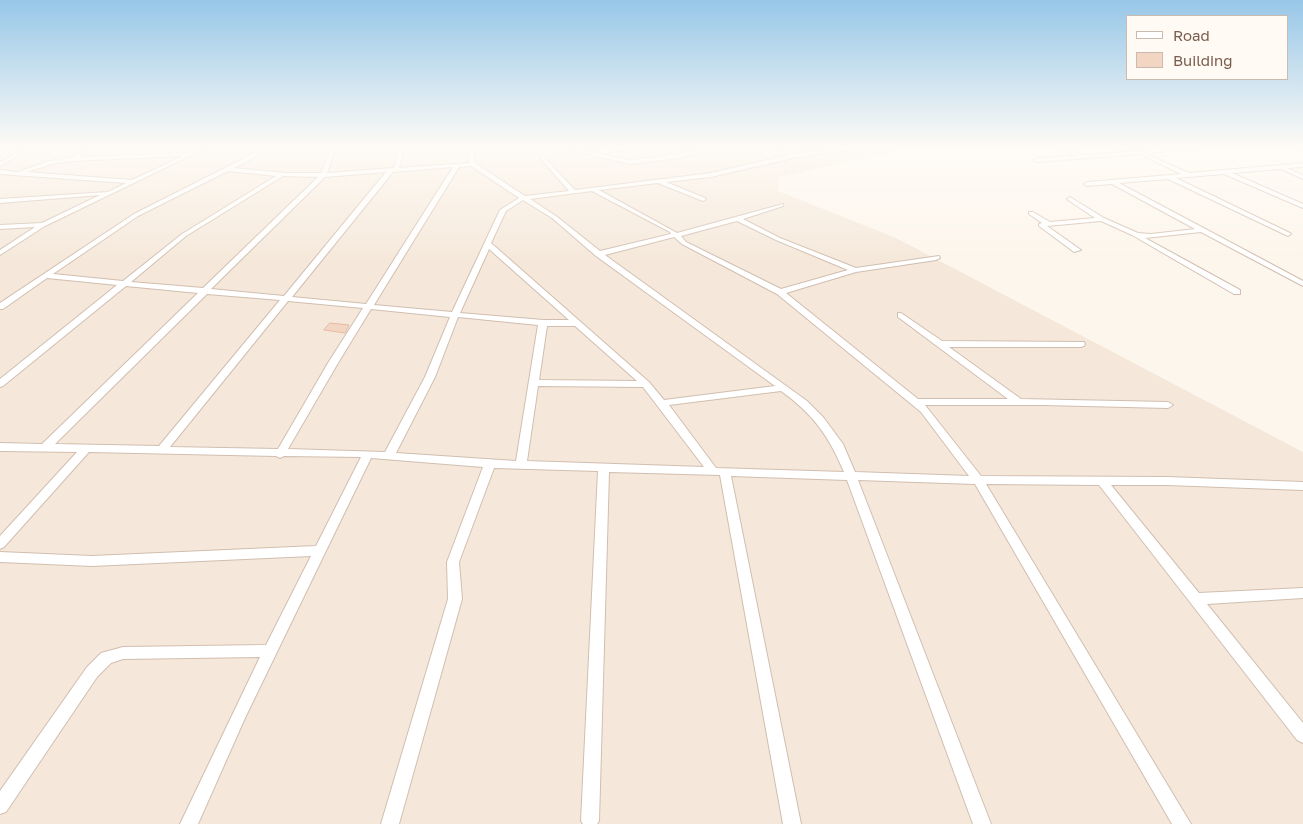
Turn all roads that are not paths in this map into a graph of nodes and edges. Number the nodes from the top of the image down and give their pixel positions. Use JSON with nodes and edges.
{"nodes":[{"id":1,"x":127,"y":185,"type":"edge"},
{"id":2,"x":194,"y":185,"type":"edge"},
{"id":3,"x":264,"y":185,"type":"edge"},
{"id":4,"x":312,"y":185,"type":"edge"},
{"id":5,"x":381,"y":185,"type":"edge"},
{"id":6,"x":445,"y":185,"type":"edge"},
{"id":7,"x":504,"y":185,"type":"edge"},
{"id":8,"x":567,"y":185,"type":"edge"},
{"id":9,"x":618,"y":185,"type":"edge"},
{"id":10,"x":670,"y":185,"type":"edge"},
{"id":11,"x":1120,"y":185,"type":"edge"},
{"id":12,"x":1187,"y":185,"type":"edge"},
{"id":13,"x":1255,"y":185,"type":"edge"},
{"id":14,"x":592,"y":189,"type":"junction"},
{"id":15,"x":572,"y":191,"type":"junction"},
{"id":16,"x":114,"y":192,"type":"junction"},
{"id":17,"x":522,"y":198,"type":"junction"},
{"id":18,"x":703,"y":199,"type":"dead end"},
{"id":19,"x":1070,"y":199,"type":"dead end"},
{"id":20,"x":0,"y":201,"type":"edge"},
{"id":21,"x":781,"y":204,"type":"dead end"},
{"id":22,"x":1303,"y":206,"type":"edge"},
{"id":23,"x":1031,"y":212,"type":"dead end"},
{"id":24,"x":738,"y":218,"type":"junction"},
{"id":25,"x":1102,"y":219,"type":"junction"},
{"id":26,"x":1047,"y":222,"type":"junction"},
{"id":27,"x":43,"y":225,"type":"junction"},
{"id":28,"x":0,"y":227,"type":"edge"},
{"id":29,"x":1204,"y":230,"type":"junction"},
{"id":30,"x":1288,"y":234,"type":"dead end"},
{"id":31,"x":676,"y":236,"type":"junction"},
{"id":32,"x":1147,"y":238,"type":"junction"},
{"id":33,"x":488,"y":244,"type":"junction"},
{"id":34,"x":1077,"y":250,"type":"dead end"},
{"id":35,"x":0,"y":253,"type":"edge"},
{"id":36,"x":599,"y":254,"type":"junction"},
{"id":37,"x":936,"y":258,"type":"dead end"},
{"id":38,"x":855,"y":270,"type":"junction"},
{"id":39,"x":46,"y":276,"type":"junction"},
{"id":40,"x":125,"y":283,"type":"junction"},
{"id":41,"x":1303,"y":284,"type":"edge"},
{"id":42,"x":204,"y":290,"type":"junction"},
{"id":43,"x":780,"y":292,"type":"junction"},
{"id":44,"x":1237,"y":292,"type":"dead end"},
{"id":45,"x":287,"y":298,"type":"junction"},
{"id":46,"x":4,"y":301,"type":"edge"},
{"id":47,"x":370,"y":305,"type":"junction"},
{"id":48,"x":0,"y":307,"type":"edge"},
{"id":49,"x":901,"y":314,"type":"dead end"},
{"id":50,"x":455,"y":315,"type":"junction"},
{"id":51,"x":543,"y":323,"type":"junction"},
{"id":52,"x":576,"y":323,"type":"junction"},
{"id":53,"x":940,"y":344,"type":"junction"},
{"id":54,"x":1081,"y":344,"type":"dead end"},
{"id":55,"x":535,"y":383,"type":"junction"},
{"id":56,"x":0,"y":384,"type":"edge"},
{"id":57,"x":646,"y":384,"type":"junction"},
{"id":58,"x":783,"y":388,"type":"junction"},
{"id":59,"x":916,"y":402,"type":"junction"},
{"id":60,"x":1017,"y":402,"type":"junction"},
{"id":61,"x":662,"y":403,"type":"junction"},
{"id":62,"x":1168,"y":405,"type":"dead end"},
{"id":63,"x":0,"y":447,"type":"edge"},
{"id":64,"x":46,"y":447,"type":"junction"},
{"id":65,"x":87,"y":448,"type":"junction"},
{"id":66,"x":161,"y":450,"type":"junction"},
{"id":67,"x":280,"y":454,"type":"junction"},
{"id":68,"x":368,"y":454,"type":"junction"},
{"id":69,"x":388,"y":455,"type":"junction"},
{"id":70,"x":490,"y":464,"type":"junction"},
{"id":71,"x":521,"y":465,"type":"junction"},
{"id":72,"x":604,"y":467,"type":"junction"},
{"id":73,"x":718,"y":470,"type":"junction"},
{"id":74,"x":851,"y":475,"type":"junction"},
{"id":75,"x":978,"y":480,"type":"junction"},
{"id":76,"x":1102,"y":481,"type":"junction"},
{"id":77,"x":1303,"y":486,"type":"edge"},
{"id":78,"x":0,"y":544,"type":"edge"},
{"id":79,"x":320,"y":551,"type":"junction"},
{"id":80,"x":0,"y":557,"type":"edge"},
{"id":81,"x":1303,"y":593,"type":"edge"},
{"id":82,"x":1196,"y":599,"type":"junction"},
{"id":83,"x":270,"y":651,"type":"junction"},
{"id":84,"x":1303,"y":735,"type":"edge"},
{"id":85,"x":0,"y":806,"type":"edge"},
{"id":86,"x":590,"y":821,"type":"dead end"},
{"id":87,"x":189,"y":824,"type":"edge"},
{"id":88,"x":390,"y":824,"type":"edge"},
{"id":89,"x":792,"y":824,"type":"edge"},
{"id":90,"x":982,"y":824,"type":"edge"},
{"id":91,"x":1182,"y":824,"type":"edge"}],
"edges":[{"from":1,"to":16,"type":"street"},
{"from":2,"to":39,"type":"street"},
{"from":3,"to":40,"type":"street"},
{"from":4,"to":42,"type":"street"},
{"from":5,"to":45,"type":"street"},
{"from":6,"to":47,"type":"street"},
{"from":7,"to":17,"type":"street"},
{"from":8,"to":15,"type":"street"},
{"from":9,"to":14,"type":"street"},
{"from":10,"to":18,"type":"street"},
{"from":11,"to":29,"type":"street"},
{"from":12,"to":30,"type":"street"},
{"from":13,"to":22,"type":"street"},
{"from":14,"to":15,"type":"street"},
{"from":14,"to":31,"type":"street"},
{"from":15,"to":17,"type":"street"},
{"from":16,"to":20,"type":"street"},
{"from":16,"to":27,"type":"street"},
{"from":17,"to":33,"type":"street"},
{"from":17,"to":36,"type":"street"},
{"from":19,"to":25,"type":"street"},
{"from":21,"to":24,"type":"street"},
{"from":23,"to":26,"type":"street"},
{"from":24,"to":31,"type":"street"},
{"from":24,"to":38,"type":"street"},
{"from":25,"to":26,"type":"street"},
{"from":25,"to":32,"type":"street"},
{"from":26,"to":34,"type":"street"},
{"from":27,"to":28,"type":"street"},
{"from":27,"to":35,"type":"street"},
{"from":29,"to":32,"type":"street"},
{"from":29,"to":41,"type":"street"},
{"from":31,"to":36,"type":"street"},
{"from":31,"to":43,"type":"street"},
{"from":32,"to":44,"type":"street"},
{"from":33,"to":50,"type":"street"},
{"from":33,"to":52,"type":"street"},
{"from":36,"to":58,"type":"street"},
{"from":37,"to":38,"type":"street"},
{"from":38,"to":43,"type":"street"},
{"from":39,"to":40,"type":"street"},
{"from":39,"to":46,"type":"street"},
{"from":40,"to":42,"type":"street"},
{"from":40,"to":56,"type":"street"},
{"from":42,"to":45,"type":"street"},
{"from":42,"to":64,"type":"street"},
{"from":43,"to":59,"type":"street"},
{"from":45,"to":47,"type":"street"},
{"from":45,"to":66,"type":"street"},
{"from":46,"to":48,"type":"street"},
{"from":47,"to":50,"type":"street"},
{"from":47,"to":67,"type":"street"},
{"from":49,"to":53,"type":"street"},
{"from":50,"to":51,"type":"street"},
{"from":50,"to":69,"type":"street"},
{"from":51,"to":52,"type":"street"},
{"from":51,"to":55,"type":"street"},
{"from":52,"to":57,"type":"street"},
{"from":53,"to":54,"type":"street"},
{"from":53,"to":60,"type":"street"},
{"from":55,"to":57,"type":"street"},
{"from":55,"to":71,"type":"street"},
{"from":57,"to":61,"type":"street"},
{"from":58,"to":61,"type":"street"},
{"from":58,"to":74,"type":"street"},
{"from":59,"to":60,"type":"street"},
{"from":59,"to":75,"type":"street"},
{"from":60,"to":62,"type":"street"},
{"from":61,"to":73,"type":"street"},
{"from":63,"to":64,"type":"street"},
{"from":64,"to":65,"type":"street"},
{"from":65,"to":66,"type":"street"},
{"from":65,"to":78,"type":"street"},
{"from":66,"to":67,"type":"street"},
{"from":67,"to":68,"type":"street"},
{"from":68,"to":69,"type":"street"},
{"from":68,"to":79,"type":"street"},
{"from":69,"to":70,"type":"street"},
{"from":70,"to":71,"type":"street"},
{"from":70,"to":88,"type":"street"},
{"from":71,"to":72,"type":"street"},
{"from":72,"to":73,"type":"street"},
{"from":72,"to":86,"type":"street"},
{"from":73,"to":74,"type":"street"},
{"from":73,"to":89,"type":"street"},
{"from":74,"to":75,"type":"street"},
{"from":74,"to":90,"type":"street"},
{"from":75,"to":76,"type":"street"},
{"from":75,"to":91,"type":"street"},
{"from":76,"to":77,"type":"street"},
{"from":76,"to":82,"type":"street"},
{"from":79,"to":80,"type":"street"},
{"from":79,"to":83,"type":"street"},
{"from":81,"to":82,"type":"street"},
{"from":82,"to":84,"type":"street"},
{"from":83,"to":85,"type":"street"},
{"from":83,"to":87,"type":"street"}]}
